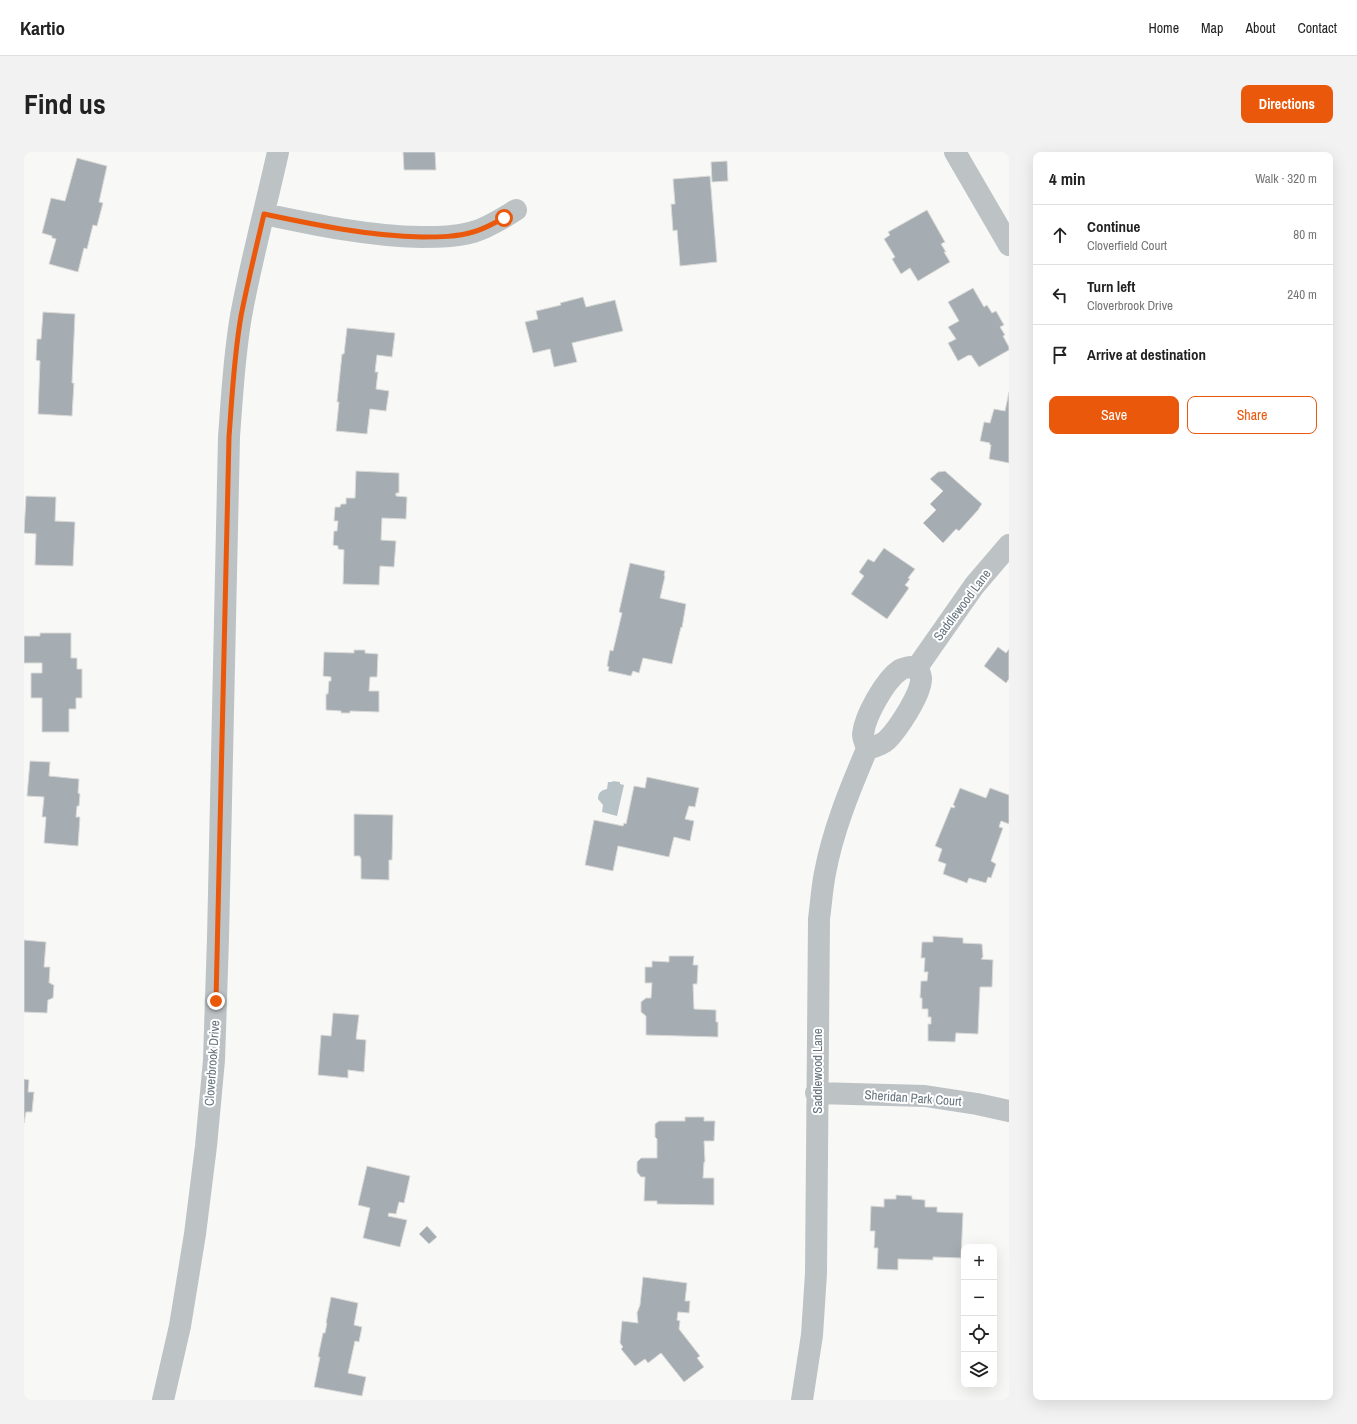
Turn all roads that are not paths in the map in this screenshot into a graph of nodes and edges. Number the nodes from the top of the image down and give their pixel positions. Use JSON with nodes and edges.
{"nodes":[{"id":1,"x":278,"y":152,"type":"edge"},
{"id":2,"x":955,"y":152,"type":"edge"},
{"id":3,"x":516,"y":210,"type":"dead end"},
{"id":4,"x":264,"y":214,"type":"junction"},
{"id":5,"x":1009,"y":245,"type":"edge"},
{"id":6,"x":1009,"y":545,"type":"edge"},
{"id":7,"x":918,"y":666,"type":"junction"},
{"id":8,"x":882,"y":692,"type":"junction"},
{"id":9,"x":909,"y":709,"type":"junction"},
{"id":10,"x":867,"y":749,"type":"junction"},
{"id":11,"x":816,"y":1093,"type":"junction"},
{"id":12,"x":1009,"y":1111,"type":"edge"},
{"id":13,"x":163,"y":1400,"type":"edge"},
{"id":14,"x":802,"y":1400,"type":"edge"}],
"edges":[{"from":1,"to":4,"type":"street","name":"Cloverbrook Drive"},
{"from":2,"to":5,"type":"street"},
{"from":3,"to":4,"type":"street"},
{"from":4,"to":13,"type":"street","name":"Cloverbrook Drive"},
{"from":6,"to":7,"type":"street","name":"Saddlewood Lane"},
{"from":7,"to":8,"type":"street"},
{"from":7,"to":9,"type":"street"},
{"from":8,"to":9,"type":"street"},
{"from":8,"to":10,"type":"street"},
{"from":9,"to":10,"type":"street"},
{"from":10,"to":11,"type":"street","name":"Saddlewood Lane"},
{"from":11,"to":12,"type":"street","name":"Sheridan Park Court"},
{"from":11,"to":14,"type":"street","name":"Saddlewood Lane"}]}
